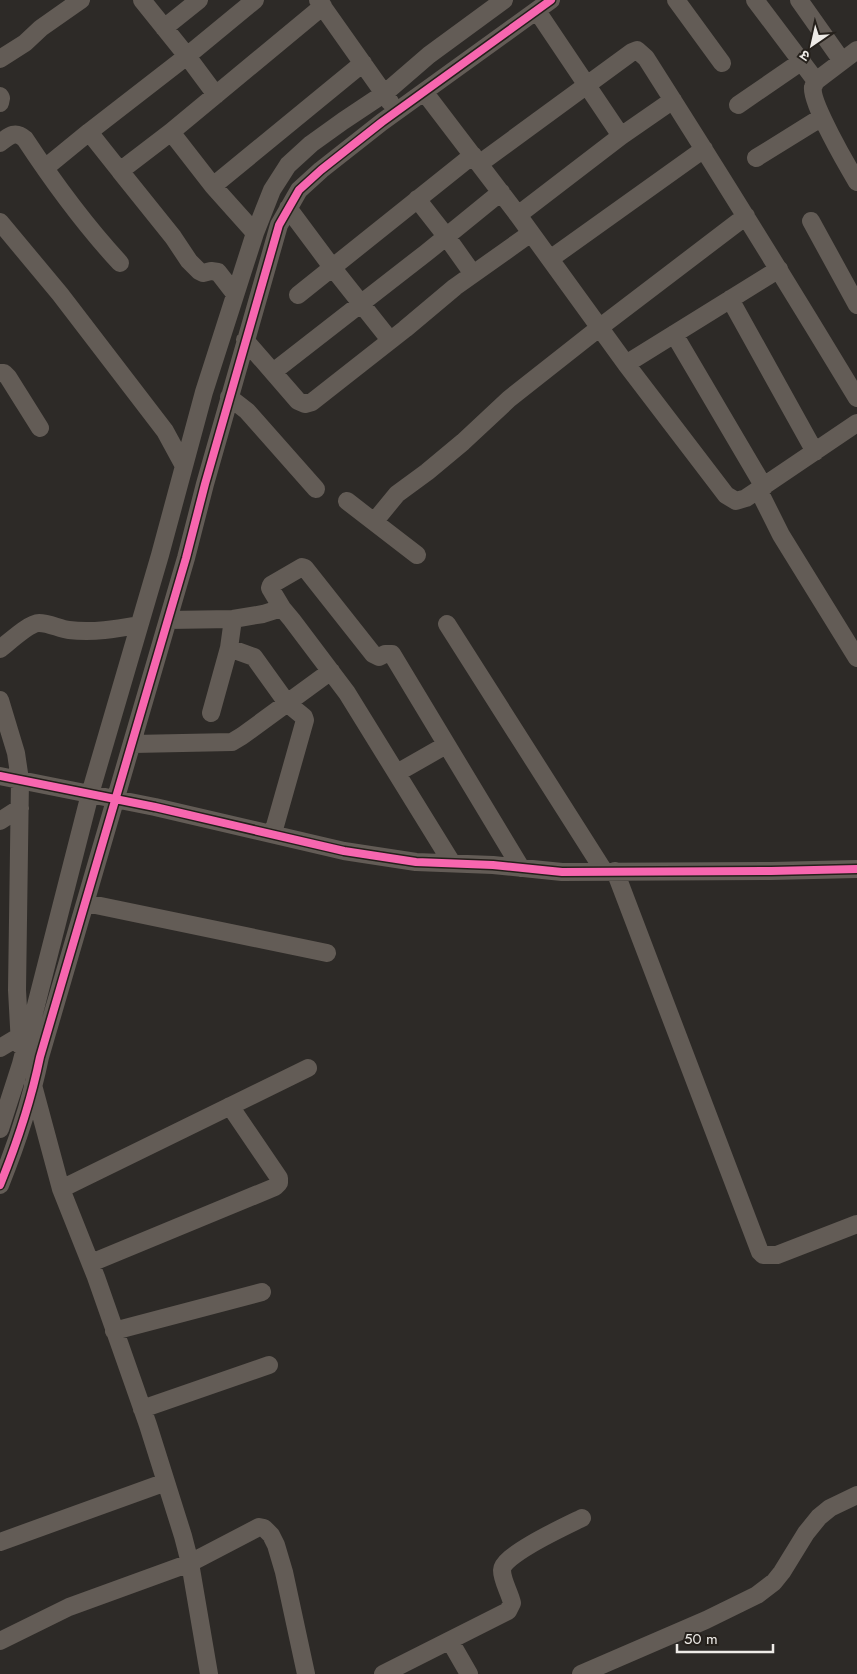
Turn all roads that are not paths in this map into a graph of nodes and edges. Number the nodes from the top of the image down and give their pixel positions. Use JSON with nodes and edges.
{"nodes":[{"id":1,"x":81,"y":0,"type":"edge"},
{"id":2,"x":142,"y":0,"type":"edge"},
{"id":3,"x":199,"y":0,"type":"edge"},
{"id":4,"x":256,"y":0,"type":"edge"},
{"id":5,"x":504,"y":0,"type":"edge"},
{"id":6,"x":551,"y":0,"type":"edge"},
{"id":7,"x":676,"y":0,"type":"edge"},
{"id":8,"x":755,"y":0,"type":"edge"},
{"id":9,"x":799,"y":0,"type":"edge"},
{"id":10,"x":321,"y":3,"type":"edge"},
{"id":11,"x":537,"y":11,"type":"junction"},
{"id":12,"x":164,"y":28,"type":"junction"},
{"id":13,"x":857,"y":50,"type":"edge"},
{"id":14,"x":187,"y":56,"type":"junction"},
{"id":15,"x":0,"y":59,"type":"edge"},
{"id":16,"x":802,"y":61,"type":"junction"},
{"id":17,"x":842,"y":61,"type":"junction"},
{"id":18,"x":363,"y":63,"type":"junction"},
{"id":19,"x":722,"y":63,"type":"dead end"},
{"id":20,"x":816,"y":80,"type":"junction"},
{"id":21,"x":587,"y":86,"type":"junction"},
{"id":22,"x":425,"y":93,"type":"junction"},
{"id":23,"x":216,"y":95,"type":"junction"},
{"id":24,"x":0,"y":96,"type":"edge"},
{"id":25,"x":672,"y":100,"type":"junction"},
{"id":26,"x":0,"y":103,"type":"edge"},
{"id":27,"x":391,"y":103,"type":"junction"},
{"id":28,"x":738,"y":105,"type":"dead end"},
{"id":29,"x":822,"y":117,"type":"junction"},
{"id":30,"x":89,"y":132,"type":"junction"},
{"id":31,"x":170,"y":132,"type":"junction"},
{"id":32,"x":621,"y":136,"type":"junction"},
{"id":33,"x":0,"y":143,"type":"edge"},
{"id":34,"x":704,"y":149,"type":"junction"},
{"id":35,"x":756,"y":158,"type":"dead end"},
{"id":36,"x":476,"y":159,"type":"junction"},
{"id":37,"x":45,"y":168,"type":"junction"},
{"id":38,"x":120,"y":172,"type":"junction"},
{"id":39,"x":857,"y":182,"type":"edge"},
{"id":40,"x":213,"y":186,"type":"junction"},
{"id":41,"x":501,"y":192,"type":"junction"},
{"id":42,"x":417,"y":198,"type":"junction"},
{"id":43,"x":288,"y":208,"type":"junction"},
{"id":44,"x":518,"y":215,"type":"junction"},
{"id":45,"x":746,"y":216,"type":"junction"},
{"id":46,"x":812,"y":221,"type":"dead end"},
{"id":47,"x":0,"y":222,"type":"edge"},
{"id":48,"x":255,"y":233,"type":"junction"},
{"id":49,"x":531,"y":233,"type":"junction"},
{"id":50,"x":446,"y":236,"type":"junction"},
{"id":51,"x":550,"y":259,"type":"junction"},
{"id":52,"x":120,"y":263,"type":"dead end"},
{"id":53,"x":332,"y":267,"type":"junction"},
{"id":54,"x":779,"y":269,"type":"junction"},
{"id":55,"x":473,"y":274,"type":"junction"},
{"id":56,"x":235,"y":294,"type":"junction"},
{"id":57,"x":298,"y":295,"type":"dead end"},
{"id":58,"x":730,"y":299,"type":"junction"},
{"id":59,"x":361,"y":304,"type":"junction"},
{"id":60,"x":857,"y":305,"type":"edge"},
{"id":61,"x":599,"y":328,"type":"junction"},
{"id":62,"x":674,"y":334,"type":"junction"},
{"id":63,"x":245,"y":340,"type":"junction"},
{"id":64,"x":390,"y":340,"type":"junction"},
{"id":65,"x":626,"y":364,"type":"junction"},
{"id":66,"x":273,"y":372,"type":"junction"},
{"id":67,"x":0,"y":373,"type":"edge"},
{"id":68,"x":229,"y":397,"type":"junction"},
{"id":69,"x":857,"y":398,"type":"edge"},
{"id":70,"x":857,"y":423,"type":"edge"},
{"id":71,"x":40,"y":428,"type":"dead end"},
{"id":72,"x":815,"y":452,"type":"junction"},
{"id":73,"x":184,"y":466,"type":"junction"},
{"id":74,"x":316,"y":489,"type":"dead end"},
{"id":75,"x":761,"y":489,"type":"junction"},
{"id":76,"x":346,"y":501,"type":"dead end"},
{"id":77,"x":374,"y":522,"type":"junction"},
{"id":78,"x":174,"y":555,"type":"junction"},
{"id":79,"x":417,"y":555,"type":"dead end"},
{"id":80,"x":282,"y":608,"type":"junction"},
{"id":81,"x":233,"y":618,"type":"junction"},
{"id":82,"x":168,"y":620,"type":"junction"},
{"id":83,"x":140,"y":624,"type":"junction"},
{"id":84,"x":447,"y":624,"type":"dead end"},
{"id":85,"x":229,"y":648,"type":"junction"},
{"id":86,"x":0,"y":649,"type":"edge"},
{"id":87,"x":857,"y":658,"type":"edge"},
{"id":88,"x":330,"y":671,"type":"junction"},
{"id":89,"x":0,"y":700,"type":"edge"},
{"id":90,"x":288,"y":703,"type":"junction"},
{"id":91,"x":211,"y":713,"type":"dead end"},
{"id":92,"x":133,"y":744,"type":"junction"},
{"id":93,"x":446,"y":745,"type":"junction"},
{"id":94,"x":397,"y":773,"type":"junction"},
{"id":95,"x":0,"y":776,"type":"edge"},
{"id":96,"x":20,"y":780,"type":"junction"},
{"id":97,"x":103,"y":797,"type":"junction"},
{"id":98,"x":20,"y":808,"type":"junction"},
{"id":99,"x":0,"y":821,"type":"edge"},
{"id":100,"x":273,"y":833,"type":"junction"},
{"id":101,"x":452,"y":863,"type":"junction"},
{"id":102,"x":521,"y":868,"type":"junction"},
{"id":103,"x":857,"y":869,"type":"edge"},
{"id":104,"x":610,"y":871,"type":"junction"},
{"id":105,"x":86,"y":903,"type":"junction"},
{"id":106,"x":327,"y":953,"type":"dead end"},
{"id":107,"x":20,"y":1036,"type":"junction"},
{"id":108,"x":0,"y":1048,"type":"edge"},
{"id":109,"x":308,"y":1068,"type":"dead end"},
{"id":110,"x":27,"y":1074,"type":"junction"},
{"id":111,"x":230,"y":1106,"type":"junction"},
{"id":112,"x":0,"y":1129,"type":"edge"},
{"id":113,"x":0,"y":1185,"type":"edge"},
{"id":114,"x":62,"y":1189,"type":"junction"},
{"id":115,"x":857,"y":1224,"type":"edge"},
{"id":116,"x":91,"y":1263,"type":"junction"},
{"id":117,"x":262,"y":1292,"type":"dead end"},
{"id":118,"x":114,"y":1331,"type":"junction"},
{"id":119,"x":269,"y":1365,"type":"dead end"},
{"id":120,"x":142,"y":1409,"type":"junction"},
{"id":121,"x":166,"y":1482,"type":"junction"},
{"id":122,"x":857,"y":1495,"type":"edge"},
{"id":123,"x":582,"y":1518,"type":"dead end"},
{"id":124,"x":0,"y":1542,"type":"edge"},
{"id":125,"x":190,"y":1563,"type":"junction"},
{"id":126,"x":0,"y":1641,"type":"edge"},
{"id":127,"x":450,"y":1641,"type":"junction"},
{"id":128,"x":204,"y":1672,"type":"edge"},
{"id":129,"x":306,"y":1674,"type":"edge"},
{"id":130,"x":383,"y":1674,"type":"edge"},
{"id":131,"x":469,"y":1674,"type":"edge"},
{"id":132,"x":581,"y":1674,"type":"edge"}],
"edges":[{"from":1,"to":15,"type":"street"},
{"from":2,"to":12,"type":"street"},
{"from":3,"to":12,"type":"street"},
{"from":4,"to":14,"type":"street"},
{"from":5,"to":27,"type":"street"},
{"from":6,"to":11,"type":"street"},
{"from":7,"to":19,"type":"street"},
{"from":8,"to":16,"type":"street"},
{"from":9,"to":17,"type":"street"},
{"from":10,"to":18,"type":"street"},
{"from":10,"to":23,"type":"street"},
{"from":11,"to":21,"type":"street"},
{"from":11,"to":22,"type":"street"},
{"from":12,"to":14,"type":"street"},
{"from":13,"to":17,"type":"street"},
{"from":14,"to":23,"type":"street"},
{"from":14,"to":30,"type":"street"},
{"from":16,"to":20,"type":"street"},
{"from":16,"to":28,"type":"street"},
{"from":17,"to":20,"type":"street"},
{"from":18,"to":27,"type":"street"},
{"from":18,"to":40,"type":"street"},
{"from":20,"to":29,"type":"street"},
{"from":21,"to":25,"type":"street"},
{"from":21,"to":32,"type":"street"},
{"from":21,"to":36,"type":"street"},
{"from":22,"to":27,"type":"street"},
{"from":22,"to":36,"type":"street"},
{"from":23,"to":31,"type":"street"},
{"from":24,"to":26,"type":"street"},
{"from":25,"to":32,"type":"street"},
{"from":25,"to":34,"type":"street"},
{"from":27,"to":43,"type":"street"},
{"from":27,"to":48,"type":"street"},
{"from":29,"to":35,"type":"street"},
{"from":29,"to":39,"type":"street"},
{"from":30,"to":37,"type":"street"},
{"from":30,"to":38,"type":"street"},
{"from":31,"to":38,"type":"street"},
{"from":31,"to":40,"type":"street"},
{"from":32,"to":44,"type":"street"},
{"from":33,"to":37,"type":"street"},
{"from":34,"to":45,"type":"street"},
{"from":34,"to":51,"type":"street"},
{"from":36,"to":41,"type":"street"},
{"from":36,"to":42,"type":"street"},
{"from":37,"to":52,"type":"street"},
{"from":38,"to":56,"type":"street"},
{"from":40,"to":48,"type":"street"},
{"from":41,"to":44,"type":"street"},
{"from":41,"to":50,"type":"street"},
{"from":42,"to":50,"type":"street"},
{"from":42,"to":53,"type":"street"},
{"from":43,"to":53,"type":"street"},
{"from":43,"to":63,"type":"street"},
{"from":44,"to":49,"type":"street"},
{"from":45,"to":54,"type":"street"},
{"from":45,"to":61,"type":"street"},
{"from":46,"to":60,"type":"street"},
{"from":47,"to":73,"type":"street"},
{"from":48,"to":56,"type":"street"},
{"from":49,"to":51,"type":"street"},
{"from":49,"to":55,"type":"street"},
{"from":50,"to":55,"type":"street"},
{"from":50,"to":59,"type":"street"},
{"from":51,"to":61,"type":"street"},
{"from":53,"to":57,"type":"street"},
{"from":53,"to":59,"type":"street"},
{"from":54,"to":58,"type":"street"},
{"from":54,"to":69,"type":"street"},
{"from":55,"to":64,"type":"street"},
{"from":56,"to":73,"type":"street"},
{"from":58,"to":62,"type":"street"},
{"from":58,"to":72,"type":"street"},
{"from":59,"to":64,"type":"street"},
{"from":59,"to":66,"type":"street"},
{"from":61,"to":65,"type":"street"},
{"from":61,"to":77,"type":"street"},
{"from":62,"to":65,"type":"street"},
{"from":62,"to":75,"type":"street"},
{"from":63,"to":66,"type":"street"},
{"from":63,"to":68,"type":"street"},
{"from":64,"to":66,"type":"street"},
{"from":65,"to":75,"type":"street"},
{"from":67,"to":71,"type":"street"},
{"from":68,"to":74,"type":"street"},
{"from":68,"to":78,"type":"street"},
{"from":70,"to":72,"type":"street"},
{"from":72,"to":75,"type":"street"},
{"from":73,"to":78,"type":"street"},
{"from":75,"to":87,"type":"street"},
{"from":76,"to":77,"type":"street"},
{"from":77,"to":79,"type":"street"},
{"from":78,"to":82,"type":"street"},
{"from":78,"to":83,"type":"street"},
{"from":80,"to":81,"type":"street"},
{"from":80,"to":88,"type":"street"},
{"from":80,"to":93,"type":"street"},
{"from":81,"to":82,"type":"street"},
{"from":81,"to":85,"type":"street"},
{"from":82,"to":92,"type":"street"},
{"from":83,"to":86,"type":"street"},
{"from":83,"to":97,"type":"street"},
{"from":84,"to":104,"type":"street"},
{"from":85,"to":90,"type":"street"},
{"from":85,"to":91,"type":"street"},
{"from":88,"to":90,"type":"street"},
{"from":88,"to":94,"type":"street"},
{"from":89,"to":96,"type":"street"},
{"from":90,"to":92,"type":"street"},
{"from":90,"to":100,"type":"street"},
{"from":92,"to":97,"type":"street"},
{"from":93,"to":94,"type":"street"},
{"from":93,"to":102,"type":"street"},
{"from":94,"to":101,"type":"street"},
{"from":95,"to":96,"type":"street"},
{"from":96,"to":97,"type":"street"},
{"from":96,"to":98,"type":"street"},
{"from":97,"to":100,"type":"street"},
{"from":97,"to":105,"type":"street"},
{"from":97,"to":110,"type":"street"},
{"from":98,"to":99,"type":"street"},
{"from":98,"to":107,"type":"street"},
{"from":100,"to":101,"type":"street"},
{"from":101,"to":102,"type":"street"},
{"from":102,"to":104,"type":"street"},
{"from":103,"to":104,"type":"street"},
{"from":104,"to":115,"type":"street"},
{"from":105,"to":106,"type":"street"},
{"from":105,"to":110,"type":"street"},
{"from":107,"to":108,"type":"street"},
{"from":107,"to":110,"type":"street"},
{"from":109,"to":111,"type":"street"},
{"from":110,"to":112,"type":"street"},
{"from":110,"to":113,"type":"street"},
{"from":110,"to":114,"type":"street"},
{"from":111,"to":114,"type":"street"},
{"from":111,"to":116,"type":"street"},
{"from":114,"to":116,"type":"street"},
{"from":116,"to":118,"type":"street"},
{"from":117,"to":118,"type":"street"},
{"from":118,"to":120,"type":"street"},
{"from":119,"to":120,"type":"street"},
{"from":120,"to":121,"type":"street"},
{"from":121,"to":124,"type":"street"},
{"from":121,"to":125,"type":"street"},
{"from":122,"to":132,"type":"street"},
{"from":123,"to":127,"type":"street"},
{"from":125,"to":126,"type":"street"},
{"from":125,"to":128,"type":"street"},
{"from":125,"to":129,"type":"street"},
{"from":127,"to":130,"type":"street"},
{"from":127,"to":131,"type":"street"}]}
